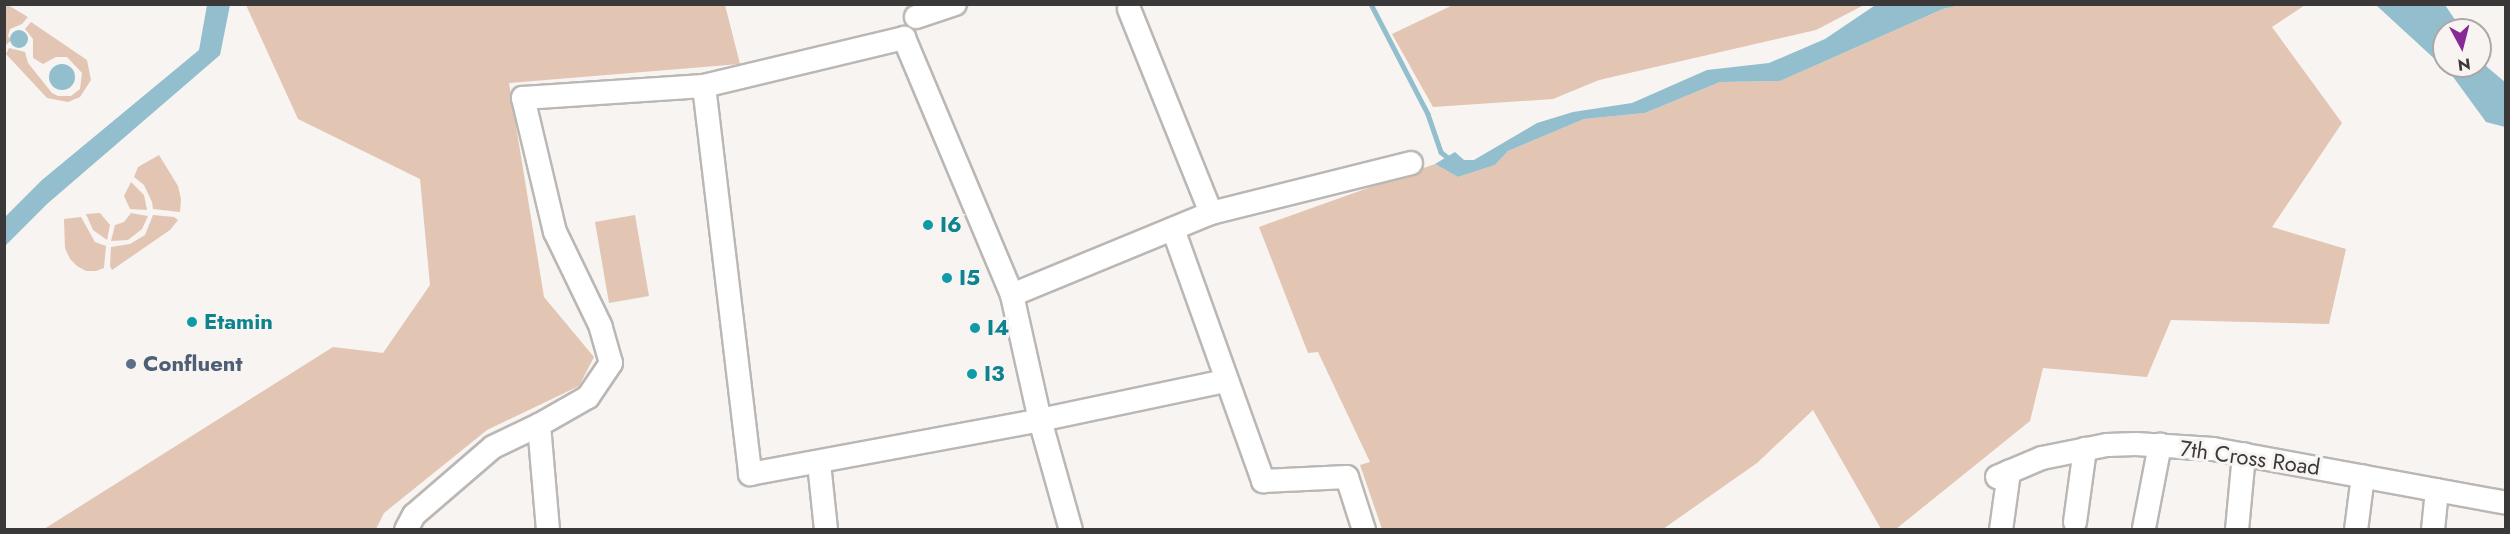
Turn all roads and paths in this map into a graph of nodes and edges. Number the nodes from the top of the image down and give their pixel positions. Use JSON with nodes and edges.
{"nodes":[{"id":1,"x":955,"y":4,"type":"edge"},
{"id":2,"x":1129,"y":9,"type":"dead end"},
{"id":3,"x":914,"y":11,"type":"edge"},
{"id":4,"x":904,"y":38,"type":"junction"},
{"id":5,"x":704,"y":86,"type":"junction"},
{"id":6,"x":1411,"y":163,"type":"dead end"},
{"id":7,"x":1211,"y":213,"type":"junction"},
{"id":8,"x":1173,"y":229,"type":"junction"},
{"id":9,"x":1012,"y":295,"type":"junction"},
{"id":10,"x":1225,"y":381,"type":"junction"},
{"id":11,"x":1040,"y":420,"type":"junction"},
{"id":12,"x":539,"y":425,"type":"junction"},
{"id":13,"x":2160,"y":445,"type":"junction"},
{"id":14,"x":2085,"y":449,"type":"junction"},
{"id":15,"x":2244,"y":454,"type":"junction"},
{"id":16,"x":819,"y":463,"type":"junction"},
{"id":17,"x":2363,"y":476,"type":"junction"},
{"id":18,"x":2437,"y":490,"type":"junction"},
{"id":19,"x":2505,"y":503,"type":"edge"},
{"id":20,"x":2074,"y":522,"type":"dead end"},
{"id":21,"x":2144,"y":528,"type":"dead end"},
{"id":22,"x":406,"y":530,"type":"edge"},
{"id":23,"x":548,"y":530,"type":"edge"},
{"id":24,"x":826,"y":530,"type":"edge"},
{"id":25,"x":1071,"y":530,"type":"edge"},
{"id":26,"x":1364,"y":530,"type":"edge"},
{"id":27,"x":2001,"y":530,"type":"edge"},
{"id":28,"x":2236,"y":530,"type":"edge"},
{"id":29,"x":2356,"y":530,"type":"edge"},
{"id":30,"x":2433,"y":530,"type":"edge"}],
"edges":[{"from":1,"to":3,"type":"street"},
{"from":2,"to":7,"type":"street"},
{"from":3,"to":4,"type":"street"},
{"from":4,"to":5,"type":"street"},
{"from":4,"to":9,"type":"street"},
{"from":5,"to":12,"type":"street"},
{"from":5,"to":16,"type":"street"},
{"from":6,"to":7,"type":"street"},
{"from":7,"to":8,"type":"street"},
{"from":8,"to":9,"type":"street"},
{"from":8,"to":10,"type":"street"},
{"from":9,"to":11,"type":"street"},
{"from":10,"to":11,"type":"street"},
{"from":10,"to":26,"type":"street"},
{"from":11,"to":16,"type":"street"},
{"from":11,"to":25,"type":"street"},
{"from":12,"to":22,"type":"street"},
{"from":12,"to":23,"type":"street"},
{"from":13,"to":14,"type":"street","name":"7th Cross Road"},
{"from":13,"to":15,"type":"street","name":"7th Cross Road"},
{"from":13,"to":21,"type":"street"},
{"from":14,"to":20,"type":"street"},
{"from":14,"to":27,"type":"street","name":"7th Cross Road"},
{"from":15,"to":17,"type":"street","name":"7th Cross Road"},
{"from":15,"to":28,"type":"street"},
{"from":16,"to":24,"type":"street"},
{"from":17,"to":18,"type":"street","name":"7th Cross Road"},
{"from":17,"to":29,"type":"street"},
{"from":18,"to":19,"type":"street","name":"7th Cross Road"},
{"from":18,"to":30,"type":"street"}]}
